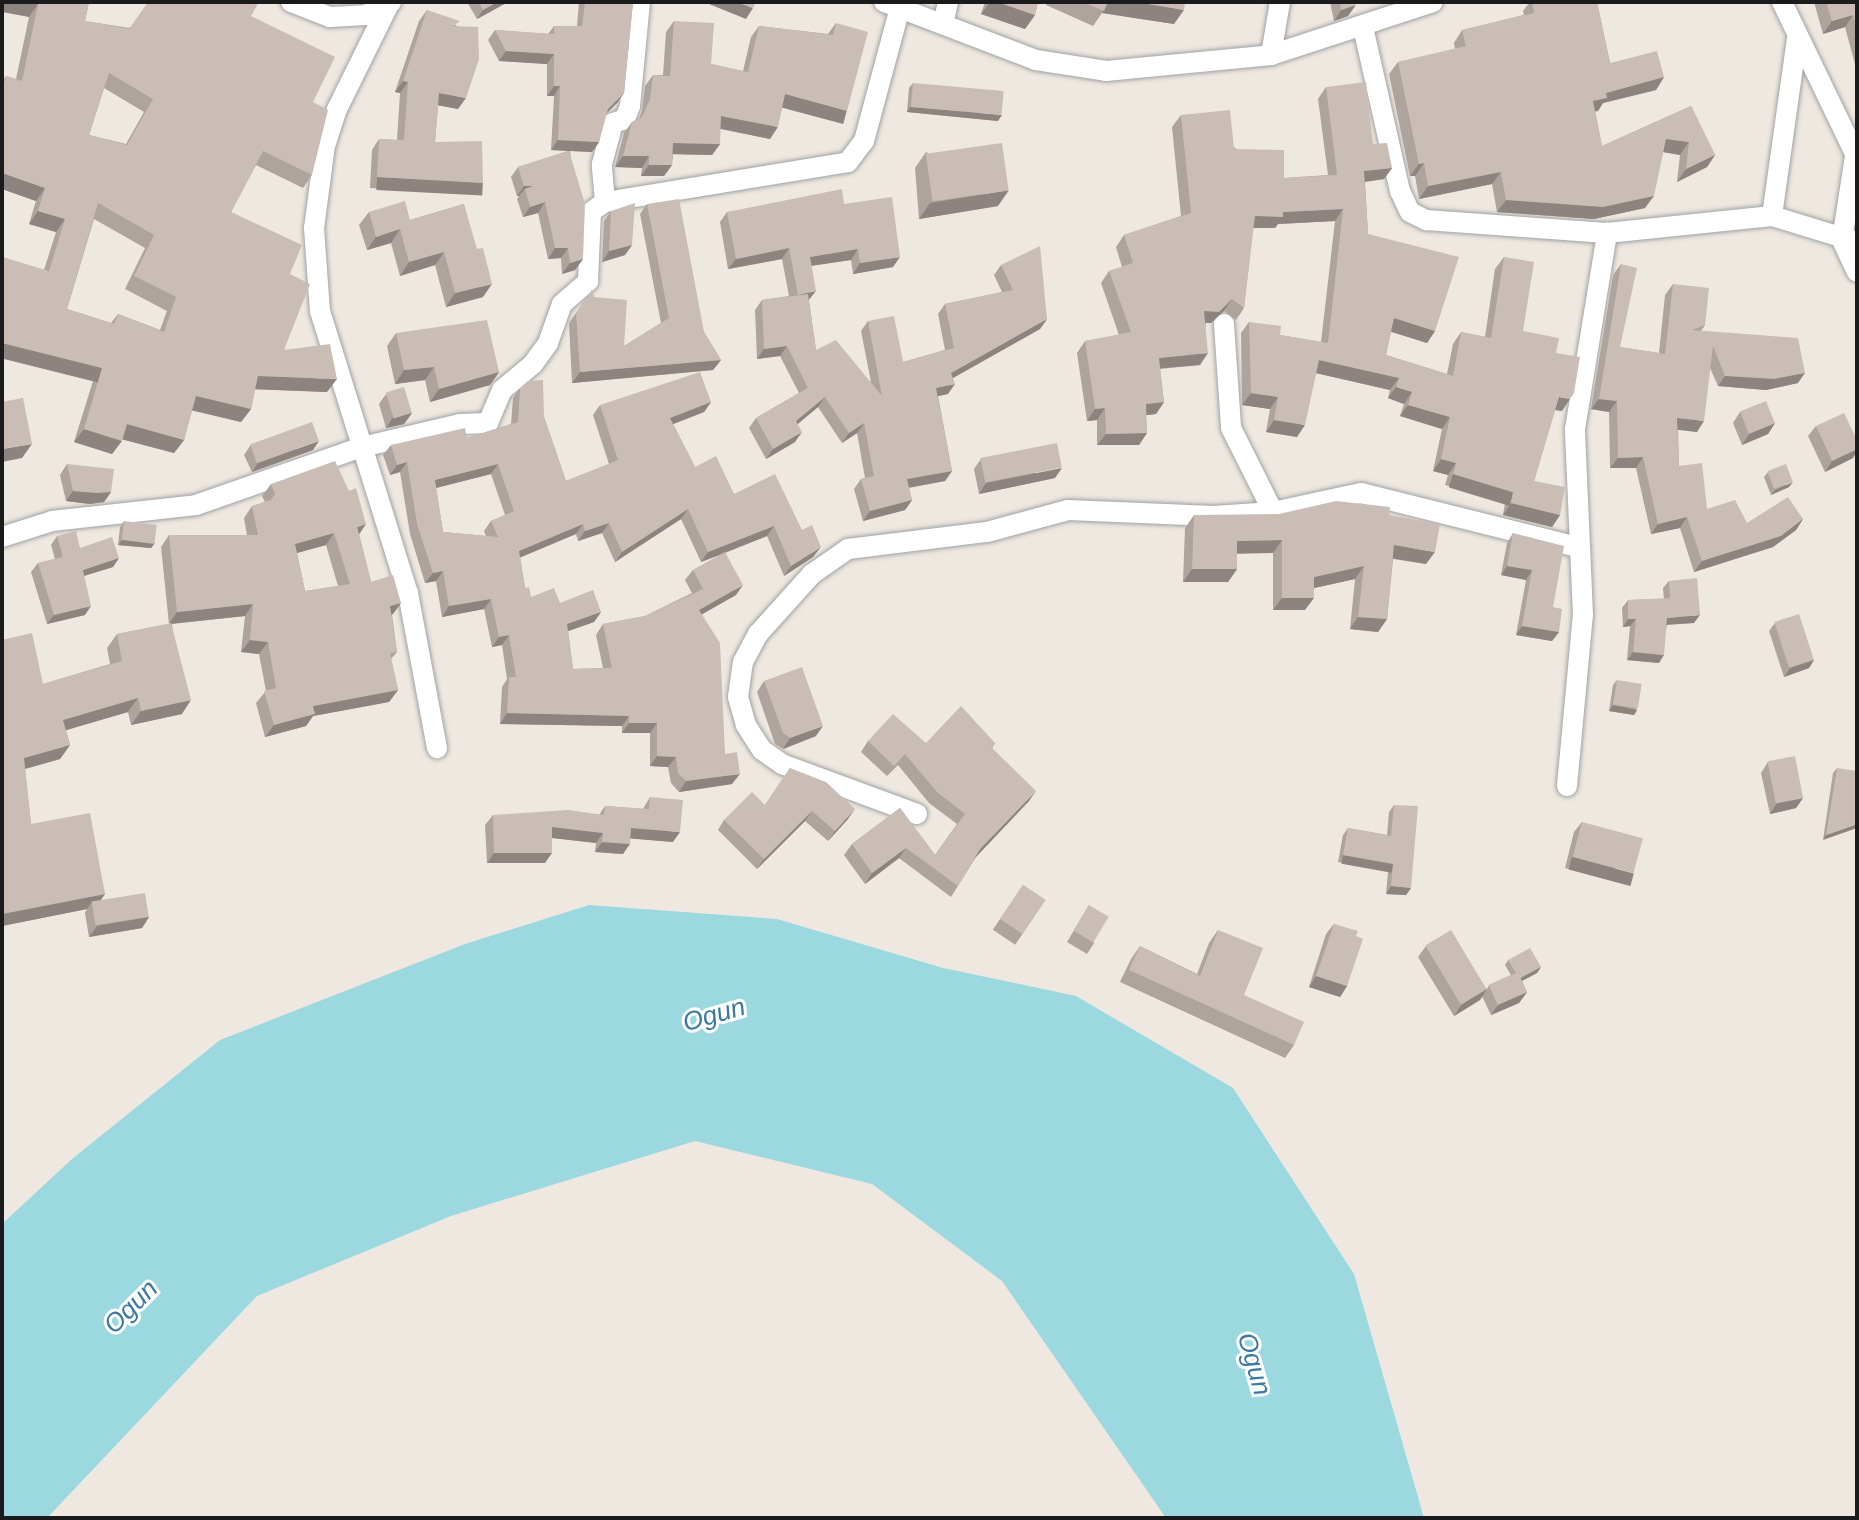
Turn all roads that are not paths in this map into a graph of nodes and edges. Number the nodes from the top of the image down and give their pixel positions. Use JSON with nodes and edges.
{"nodes":[{"id":1,"x":291,"y":2,"type":"edge"},
{"id":2,"x":640,"y":2,"type":"edge"},
{"id":3,"x":948,"y":2,"type":"edge"},
{"id":4,"x":1280,"y":2,"type":"edge"},
{"id":5,"x":1433,"y":2,"type":"edge"},
{"id":6,"x":1782,"y":2,"type":"edge"},
{"id":7,"x":390,"y":4,"type":"edge"},
{"id":8,"x":892,"y":5,"type":"edge"},
{"id":9,"x":943,"y":24,"type":"junction"},
{"id":10,"x":1363,"y":27,"type":"junction"},
{"id":11,"x":1797,"y":39,"type":"junction"},
{"id":12,"x":1271,"y":55,"type":"junction"},
{"id":13,"x":1856,"y":157,"type":"edge"},
{"id":14,"x":605,"y":202,"type":"junction"},
{"id":15,"x":1772,"y":216,"type":"junction"},
{"id":16,"x":1607,"y":233,"type":"junction"},
{"id":17,"x":1849,"y":241,"type":"edge"},
{"id":18,"x":1857,"y":272,"type":"edge"},
{"id":19,"x":1224,"y":324,"type":"edge"},
{"id":20,"x":362,"y":447,"type":"junction"},
{"id":21,"x":1273,"y":512,"type":"junction"},
{"id":22,"x":2,"y":537,"type":"edge"},
{"id":23,"x":1578,"y":547,"type":"junction"},
{"id":24,"x":437,"y":748,"type":"dead end"},
{"id":25,"x":1567,"y":786,"type":"dead end"},
{"id":26,"x":917,"y":814,"type":"dead end"}],
"edges":[{"from":1,"to":7,"type":"street"},
{"from":2,"to":14,"type":"street"},
{"from":3,"to":9,"type":"street"},
{"from":4,"to":12,"type":"street"},
{"from":5,"to":10,"type":"street"},
{"from":6,"to":11,"type":"street"},
{"from":7,"to":20,"type":"street"},
{"from":8,"to":9,"type":"street"},
{"from":8,"to":14,"type":"street"},
{"from":9,"to":12,"type":"street"},
{"from":10,"to":12,"type":"street"},
{"from":10,"to":16,"type":"street"},
{"from":11,"to":13,"type":"street"},
{"from":11,"to":15,"type":"street"},
{"from":13,"to":17,"type":"street"},
{"from":14,"to":20,"type":"street"},
{"from":15,"to":16,"type":"street"},
{"from":15,"to":17,"type":"street"},
{"from":16,"to":23,"type":"street"},
{"from":17,"to":18,"type":"street"},
{"from":19,"to":21,"type":"street"},
{"from":20,"to":22,"type":"street"},
{"from":20,"to":24,"type":"street"},
{"from":21,"to":23,"type":"street"},
{"from":21,"to":26,"type":"street"},
{"from":23,"to":25,"type":"street"}]}
